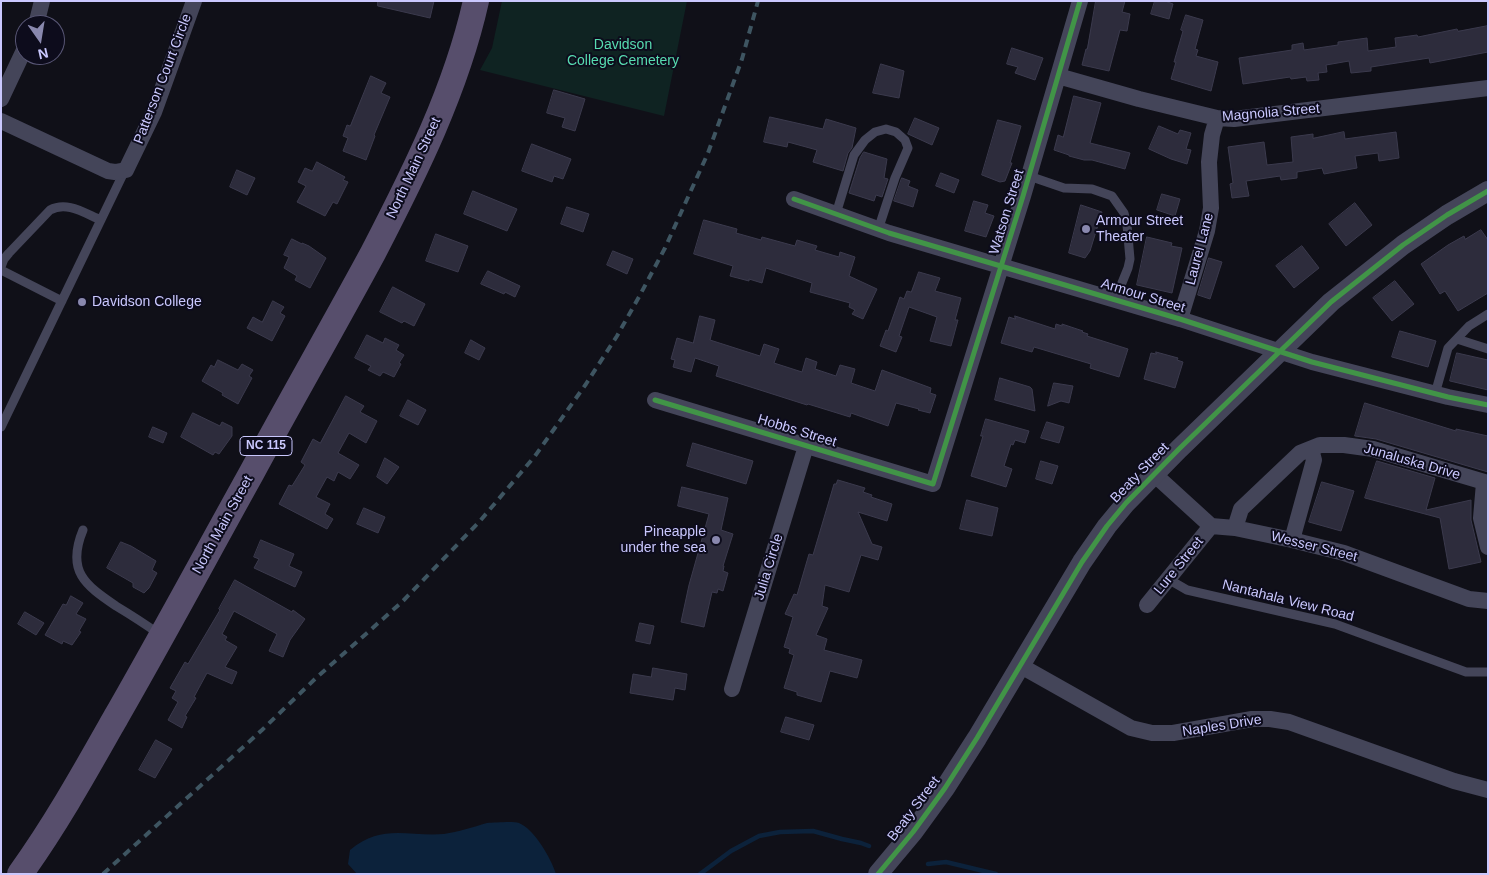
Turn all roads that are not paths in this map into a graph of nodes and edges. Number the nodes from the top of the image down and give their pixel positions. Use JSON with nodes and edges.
{"nodes":[{"id":1,"x":42,"y":1,"type":"edge"},
{"id":2,"x":194,"y":1,"type":"edge"},
{"id":3,"x":476,"y":1,"type":"edge"},
{"id":4,"x":1080,"y":1,"type":"edge"},
{"id":5,"x":38,"y":15,"type":"edge"},
{"id":6,"x":17,"y":65,"type":"edge"},
{"id":7,"x":1058,"y":76,"type":"junction"},
{"id":8,"x":1488,"y":88,"type":"edge"},
{"id":9,"x":1,"y":99,"type":"edge"},
{"id":10,"x":1217,"y":118,"type":"junction"},
{"id":11,"x":1,"y":121,"type":"edge"},
{"id":12,"x":126,"y":170,"type":"junction"},
{"id":13,"x":1029,"y":176,"type":"junction"},
{"id":14,"x":1488,"y":191,"type":"edge"},
{"id":15,"x":794,"y":199,"type":"dead end"},
{"id":16,"x":836,"y":214,"type":"junction"},
{"id":17,"x":101,"y":220,"type":"junction"},
{"id":18,"x":878,"y":230,"type":"junction"},
{"id":19,"x":1002,"y":266,"type":"junction"},
{"id":20,"x":1,"y":269,"type":"edge"},
{"id":21,"x":1115,"y":300,"type":"junction"},
{"id":22,"x":62,"y":301,"type":"junction"},
{"id":23,"x":1488,"y":314,"type":"edge"},
{"id":24,"x":1180,"y":319,"type":"junction"},
{"id":25,"x":1457,"y":339,"type":"junction"},
{"id":26,"x":1488,"y":349,"type":"edge"},
{"id":27,"x":1280,"y":352,"type":"junction"},
{"id":28,"x":1436,"y":394,"type":"junction"},
{"id":29,"x":655,"y":400,"type":"dead end"},
{"id":30,"x":1488,"y":405,"type":"edge"},
{"id":31,"x":1,"y":426,"type":"edge"},
{"id":32,"x":806,"y":446,"type":"junction"},
{"id":33,"x":1310,"y":449,"type":"junction"},
{"id":34,"x":1154,"y":474,"type":"junction"},
{"id":35,"x":1486,"y":483,"type":"edge"},
{"id":36,"x":934,"y":484,"type":"joint"},
{"id":37,"x":1211,"y":526,"type":"junction"},
{"id":38,"x":1235,"y":528,"type":"junction"},
{"id":39,"x":83,"y":530,"type":"dead end"},
{"id":40,"x":1292,"y":540,"type":"junction"},
{"id":41,"x":1488,"y":547,"type":"edge"},
{"id":42,"x":1168,"y":579,"type":"junction"},
{"id":43,"x":1488,"y":601,"type":"edge"},
{"id":44,"x":1148,"y":605,"type":"dead end"},
{"id":45,"x":162,"y":635,"type":"junction"},
{"id":46,"x":1020,"y":666,"type":"junction"},
{"id":47,"x":1488,"y":672,"type":"edge"},
{"id":48,"x":732,"y":689,"type":"dead end"},
{"id":49,"x":1488,"y":790,"type":"edge"},
{"id":50,"x":20,"y":874,"type":"edge"},
{"id":51,"x":878,"y":874,"type":"edge"}],
"edges":[{"from":1,"to":5,"type":"street"},
{"from":2,"to":12,"type":"street","name":"Patterson Court Circle"},
{"from":3,"to":45,"type":"main road","name":"North Main Street","number":"NC 115"},
{"from":4,"to":7,"type":"street","name":"Watson Street"},
{"from":6,"to":9,"type":"street"},
{"from":7,"to":10,"type":"street","name":"Magnolia Street"},
{"from":7,"to":13,"type":"street","name":"Watson Street"},
{"from":8,"to":10,"type":"street","name":"Magnolia Street"},
{"from":10,"to":24,"type":"street","name":"Laurel Lane"},
{"from":11,"to":12,"type":"street"},
{"from":12,"to":17,"type":"lane"},
{"from":13,"to":19,"type":"street","name":"Watson Street"},
{"from":13,"to":21,"type":"lane"},
{"from":14,"to":27,"type":"street","name":"Beaty Street"},
{"from":15,"to":16,"type":"street","name":"Armour Street"},
{"from":16,"to":18,"type":"street","name":"Armour Street"},
{"from":16,"to":18,"type":"lane"},
{"from":17,"to":20,"type":"lane"},
{"from":17,"to":22,"type":"lane"},
{"from":18,"to":19,"type":"street","name":"Armour Street"},
{"from":19,"to":21,"type":"street","name":"Armour Street"},
{"from":19,"to":36,"type":"street","name":"Watson Street"},
{"from":20,"to":22,"type":"lane"},
{"from":21,"to":24,"type":"street","name":"Armour Street"},
{"from":22,"to":31,"type":"lane"},
{"from":23,"to":25,"type":"lane"},
{"from":24,"to":27,"type":"street","name":"Armour Street"},
{"from":25,"to":26,"type":"lane"},
{"from":25,"to":28,"type":"lane"},
{"from":27,"to":28,"type":"street","name":"Armour Street"},
{"from":27,"to":34,"type":"street","name":"Beaty Street"},
{"from":28,"to":30,"type":"street","name":"Armour Street"},
{"from":29,"to":32,"type":"street","name":"Hobbs Street"},
{"from":32,"to":36,"type":"street","name":"Hobbs Street"},
{"from":32,"to":48,"type":"street","name":"Julia Circle"},
{"from":33,"to":35,"type":"street","name":"Junaluska Drive"},
{"from":33,"to":38,"type":"street"},
{"from":33,"to":40,"type":"street"},
{"from":34,"to":37,"type":"street"},
{"from":34,"to":46,"type":"street","name":"Beaty Street"},
{"from":35,"to":41,"type":"street"},
{"from":37,"to":38,"type":"street","name":"Wesser Street"},
{"from":37,"to":42,"type":"street","name":"Lure Street"},
{"from":38,"to":40,"type":"street","name":"Wesser Street"},
{"from":39,"to":45,"type":"lane"},
{"from":40,"to":43,"type":"street","name":"Wesser Street"},
{"from":42,"to":44,"type":"street","name":"Lure Street"},
{"from":42,"to":47,"type":"lane","name":"Nantahala View Road"},
{"from":45,"to":50,"type":"main road","name":"North Main Street","number":"NC 115"},
{"from":46,"to":49,"type":"street","name":"Naples Drive"},
{"from":46,"to":51,"type":"street","name":"Beaty Street"}]}
